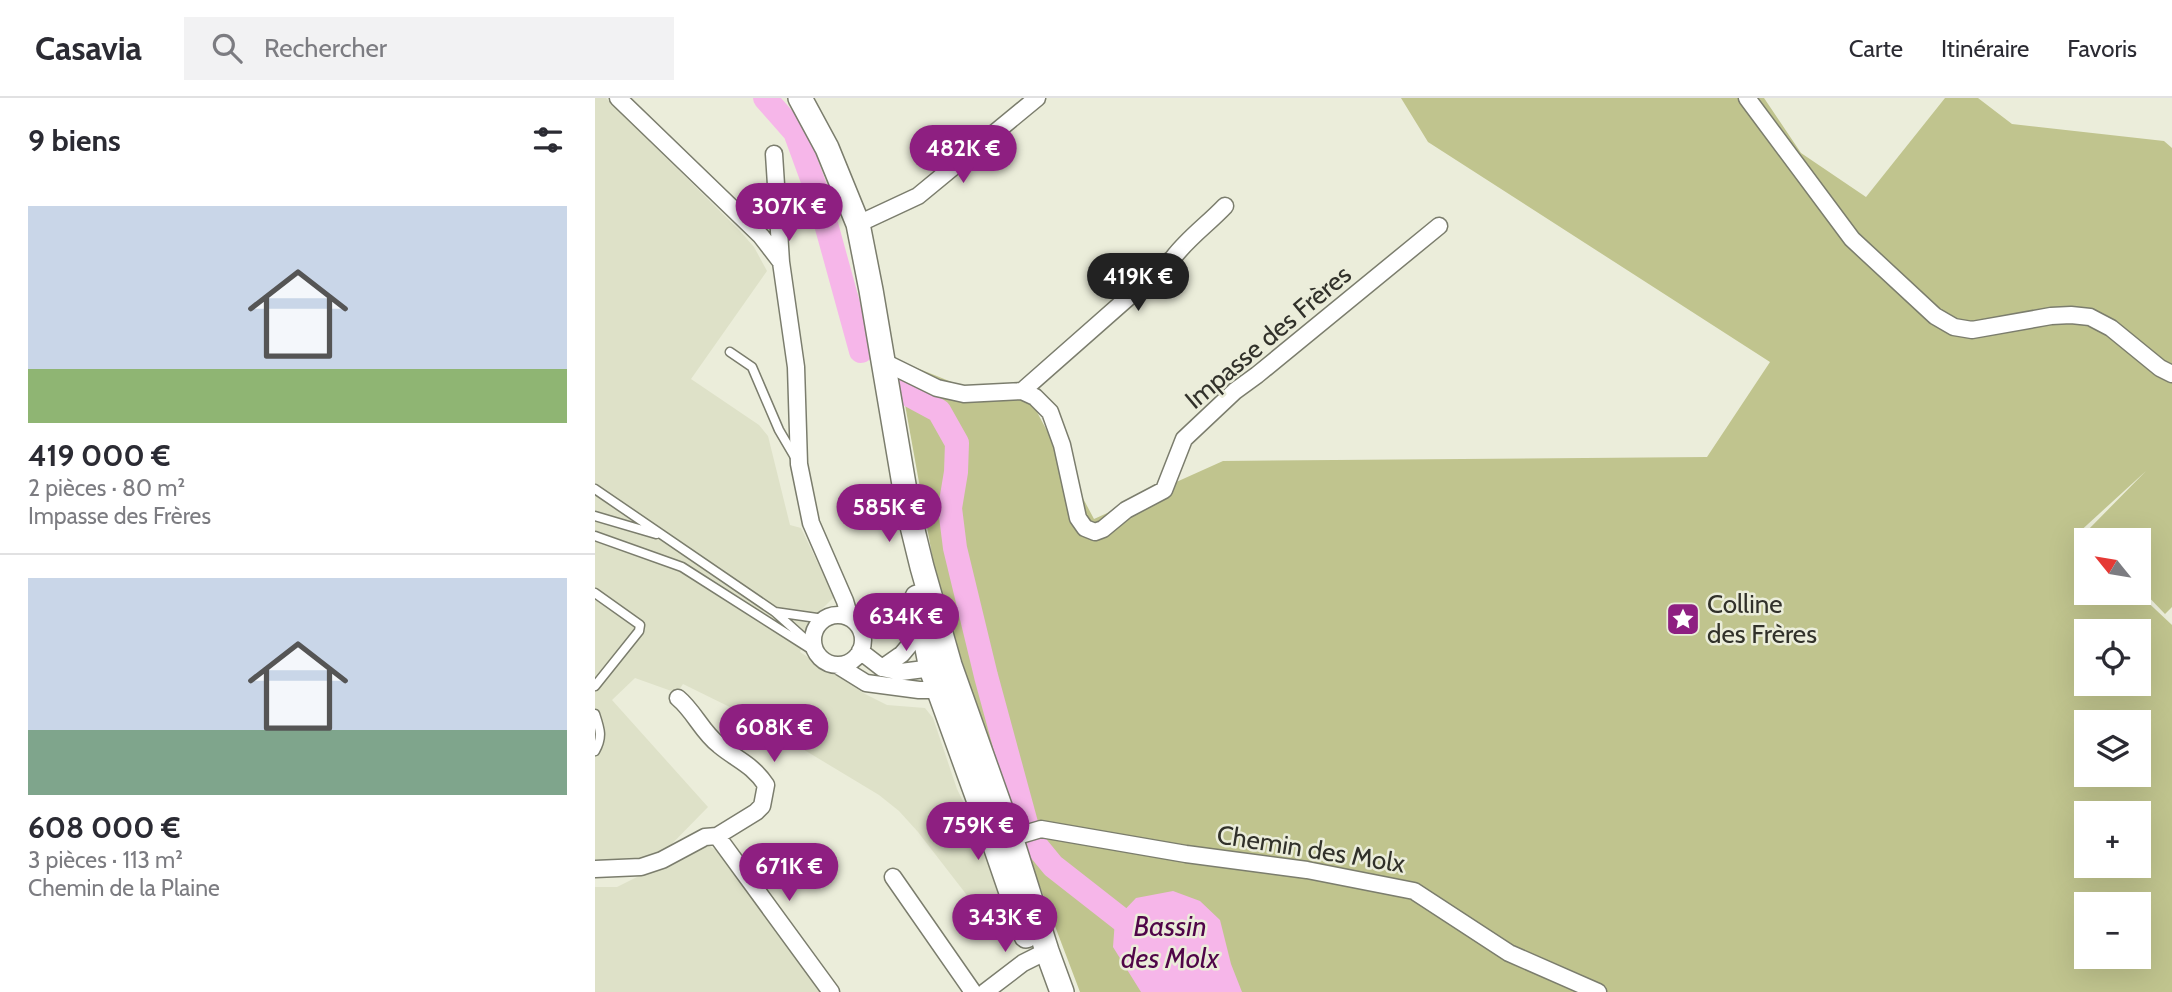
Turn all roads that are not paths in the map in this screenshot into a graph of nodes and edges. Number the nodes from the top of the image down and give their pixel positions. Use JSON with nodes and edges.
{"nodes":[{"id":1,"x":618,"y":98,"type":"edge"},
{"id":2,"x":800,"y":98,"type":"edge"},
{"id":3,"x":1037,"y":98,"type":"edge"},
{"id":4,"x":1747,"y":98,"type":"edge"},
{"id":5,"x":775,"y":154,"type":"dead end"},
{"id":6,"x":1225,"y":206,"type":"dead end"},
{"id":7,"x":858,"y":224,"type":"junction"},
{"id":8,"x":1439,"y":226,"type":"dead end"},
{"id":9,"x":781,"y":262,"type":"junction"},
{"id":10,"x":730,"y":352,"type":"dead end"},
{"id":11,"x":882,"y":361,"type":"junction"},
{"id":12,"x":2172,"y":374,"type":"edge"},
{"id":13,"x":1022,"y":391,"type":"junction"},
{"id":14,"x":799,"y":464,"type":"junction"},
{"id":15,"x":595,"y":489,"type":"edge"},
{"id":16,"x":909,"y":514,"type":"junction"},
{"id":17,"x":595,"y":516,"type":"edge"},
{"id":18,"x":595,"y":536,"type":"edge"},
{"id":19,"x":663,"y":536,"type":"junction"},
{"id":20,"x":595,"y":593,"type":"edge"},
{"id":21,"x":775,"y":612,"type":"junction"},
{"id":22,"x":850,"y":618,"type":"junction"},
{"id":23,"x":824,"y":619,"type":"junction"},
{"id":24,"x":922,"y":630,"type":"junction"},
{"id":25,"x":815,"y":650,"type":"junction"},
{"id":26,"x":860,"y":651,"type":"junction"},
{"id":27,"x":837,"y":664,"type":"junction"},
{"id":28,"x":882,"y":667,"type":"junction"},
{"id":29,"x":944,"y":679,"type":"junction"},
{"id":30,"x":595,"y":685,"type":"edge"},
{"id":31,"x":678,"y":698,"type":"dead end"},
{"id":32,"x":595,"y":714,"type":"edge"},
{"id":33,"x":595,"y":751,"type":"edge"},
{"id":34,"x":717,"y":836,"type":"junction"},
{"id":35,"x":1015,"y":836,"type":"junction"},
{"id":36,"x":595,"y":869,"type":"edge"},
{"id":37,"x":893,"y":877,"type":"dead end"},
{"id":38,"x":1040,"y":954,"type":"junction"},
{"id":39,"x":831,"y":992,"type":"edge"},
{"id":40,"x":973,"y":992,"type":"edge"},
{"id":41,"x":985,"y":992,"type":"edge"},
{"id":42,"x":1046,"y":992,"type":"edge"},
{"id":43,"x":1062,"y":992,"type":"edge"},
{"id":44,"x":1598,"y":992,"type":"edge"}],
"edges":[{"from":1,"to":9,"type":"street"},
{"from":2,"to":7,"type":"main road"},
{"from":3,"to":7,"type":"street"},
{"from":4,"to":12,"type":"street"},
{"from":5,"to":9,"type":"street"},
{"from":6,"to":13,"type":"street"},
{"from":7,"to":11,"type":"main road"},
{"from":8,"to":13,"type":"street","name":"Impasse des Frères"},
{"from":9,"to":14,"type":"street"},
{"from":10,"to":14,"type":"lane"},
{"from":11,"to":13,"type":"street"},
{"from":11,"to":16,"type":"main road"},
{"from":14,"to":22,"type":"street"},
{"from":15,"to":19,"type":"lane"},
{"from":16,"to":24,"type":"main road"},
{"from":16,"to":29,"type":"main road"},
{"from":17,"to":19,"type":"lane"},
{"from":18,"to":25,"type":"lane"},
{"from":19,"to":21,"type":"lane"},
{"from":20,"to":30,"type":"lane"},
{"from":21,"to":23,"type":"lane"},
{"from":21,"to":25,"type":"lane"},
{"from":22,"to":23,"type":"street"},
{"from":22,"to":26,"type":"street"},
{"from":23,"to":25,"type":"street"},
{"from":24,"to":28,"type":"street"},
{"from":24,"to":29,"type":"main road"},
{"from":25,"to":27,"type":"street"},
{"from":26,"to":27,"type":"street"},
{"from":26,"to":28,"type":"street"},
{"from":27,"to":29,"type":"street"},
{"from":28,"to":29,"type":"street"},
{"from":29,"to":35,"type":"main road"},
{"from":31,"to":34,"type":"street"},
{"from":32,"to":33,"type":"lane"},
{"from":34,"to":36,"type":"street"},
{"from":34,"to":39,"type":"street"},
{"from":35,"to":38,"type":"main road"},
{"from":35,"to":44,"type":"street","name":"Chemin des Molx"},
{"from":37,"to":40,"type":"street"},
{"from":38,"to":41,"type":"street"},
{"from":38,"to":42,"type":"main road"},
{"from":38,"to":43,"type":"main road"}]}
